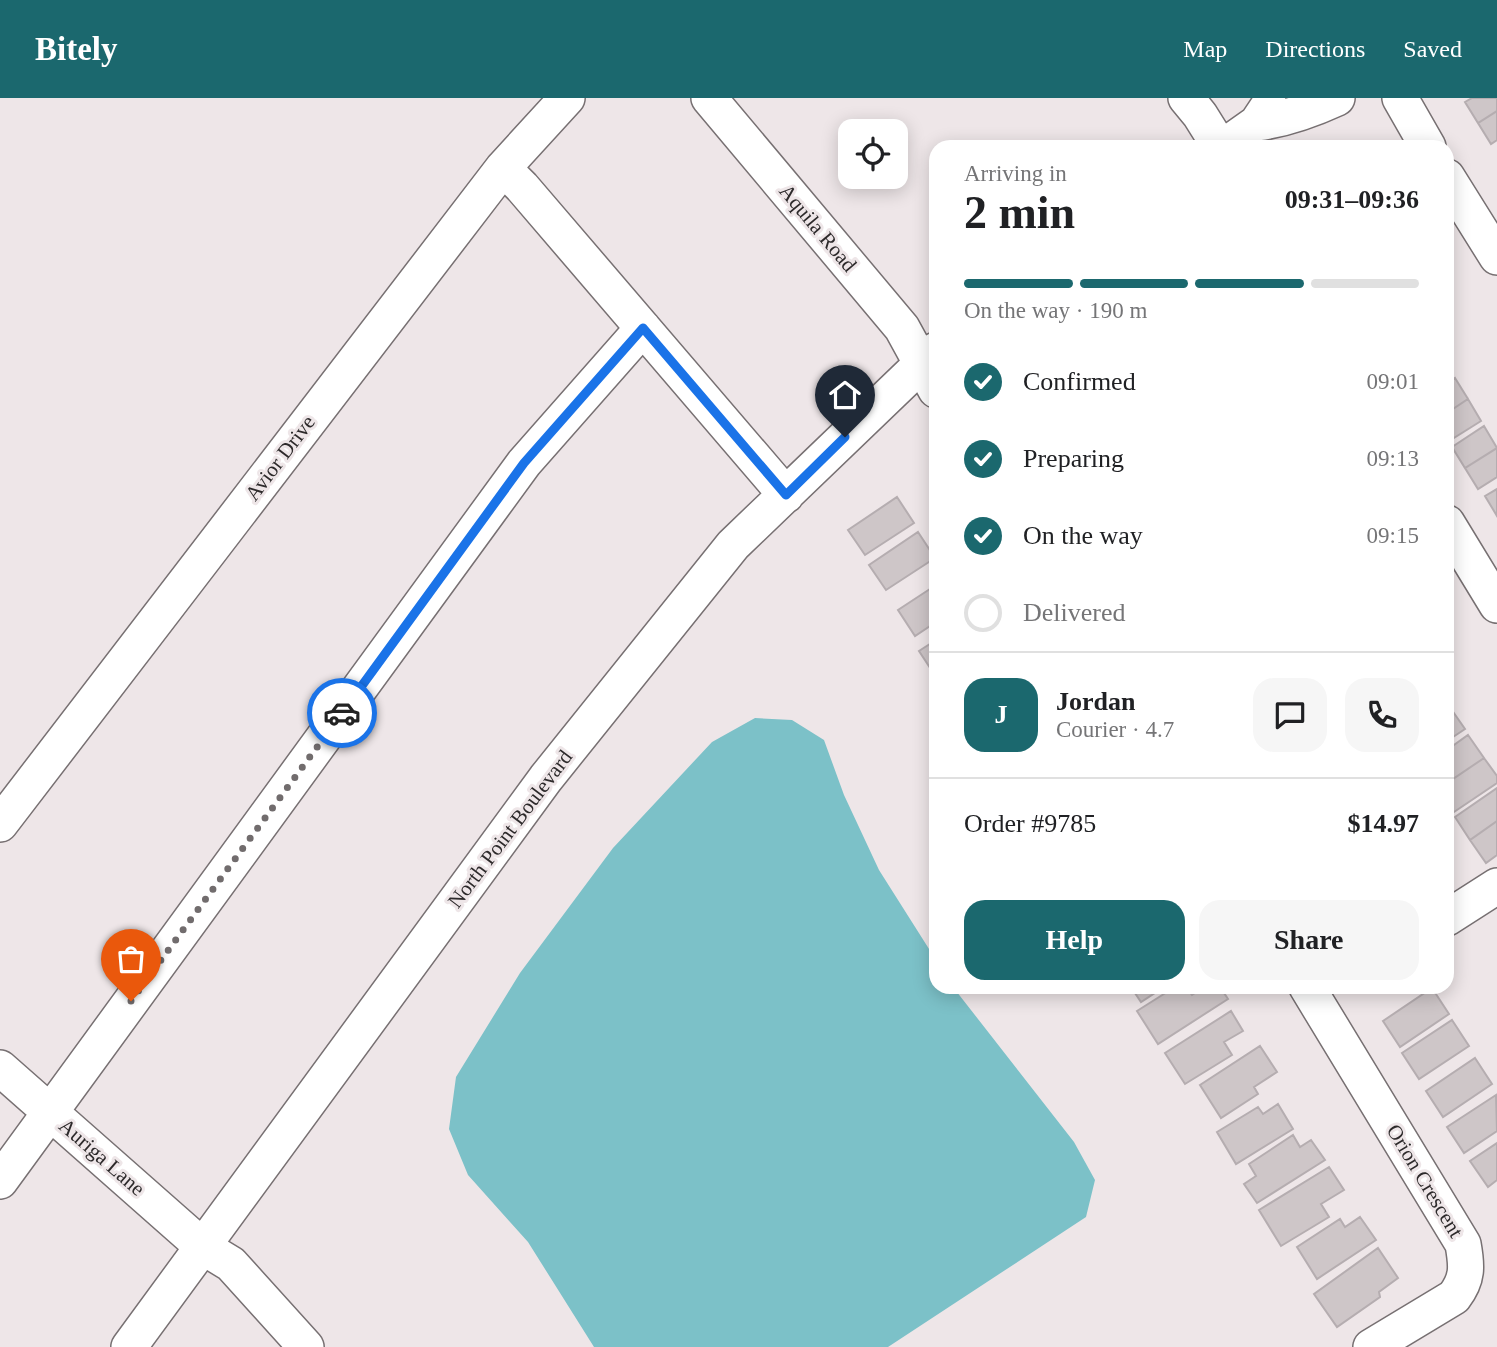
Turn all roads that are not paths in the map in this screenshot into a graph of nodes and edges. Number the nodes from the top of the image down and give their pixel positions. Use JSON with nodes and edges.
{"nodes":[{"id":1,"x":567,"y":98,"type":"edge"},
{"id":2,"x":709,"y":98,"type":"edge"},
{"id":3,"x":1186,"y":98,"type":"edge"},
{"id":4,"x":1280,"y":98,"type":"edge"},
{"id":5,"x":1337,"y":98,"type":"edge"},
{"id":6,"x":1400,"y":98,"type":"edge"},
{"id":7,"x":1257,"y":123,"type":"junction"},
{"id":8,"x":1217,"y":140,"type":"edge"},
{"id":9,"x":1232,"y":140,"type":"edge"},
{"id":10,"x":1425,"y":140,"type":"edge"},
{"id":11,"x":503,"y":167,"type":"junction"},
{"id":12,"x":1454,"y":188,"type":"edge"},
{"id":13,"x":1497,"y":257,"type":"edge"},
{"id":14,"x":643,"y":328,"type":"junction"},
{"id":15,"x":929,"y":365,"type":"edge"},
{"id":16,"x":929,"y":370,"type":"edge"},
{"id":17,"x":786,"y":495,"type":"junction"},
{"id":18,"x":1454,"y":534,"type":"edge"},
{"id":19,"x":1497,"y":605,"type":"edge"},
{"id":20,"x":0,"y":824,"type":"edge"},
{"id":21,"x":1497,"y":886,"type":"edge"},
{"id":22,"x":1454,"y":914,"type":"edge"},
{"id":23,"x":1321,"y":994,"type":"edge"},
{"id":24,"x":0,"y":1068,"type":"edge"},
{"id":25,"x":51,"y":1112,"type":"junction"},
{"id":26,"x":0,"y":1181,"type":"edge"},
{"id":27,"x":203,"y":1247,"type":"junction"},
{"id":28,"x":129,"y":1347,"type":"edge"},
{"id":29,"x":306,"y":1347,"type":"edge"},
{"id":30,"x":1371,"y":1347,"type":"edge"}],
"edges":[{"from":1,"to":11,"type":"street","name":"Avior Drive"},
{"from":2,"to":15,"type":"street","name":"Aquila Road"},
{"from":3,"to":8,"type":"street"},
{"from":4,"to":7,"type":"street"},
{"from":5,"to":7,"type":"street"},
{"from":6,"to":10,"type":"street"},
{"from":7,"to":9,"type":"street"},
{"from":11,"to":14,"type":"street"},
{"from":11,"to":20,"type":"street","name":"Avior Drive"},
{"from":12,"to":13,"type":"street"},
{"from":14,"to":17,"type":"street"},
{"from":14,"to":25,"type":"street"},
{"from":16,"to":17,"type":"street","name":"North Point Boulevard"},
{"from":17,"to":27,"type":"street","name":"North Point Boulevard"},
{"from":18,"to":19,"type":"street"},
{"from":21,"to":22,"type":"street"},
{"from":23,"to":30,"type":"street","name":"Orion Crescent"},
{"from":24,"to":25,"type":"street","name":"Auriga Lane"},
{"from":25,"to":26,"type":"street"},
{"from":25,"to":27,"type":"street","name":"Auriga Lane"},
{"from":27,"to":28,"type":"street","name":"North Point Boulevard"},
{"from":27,"to":29,"type":"street"}]}
